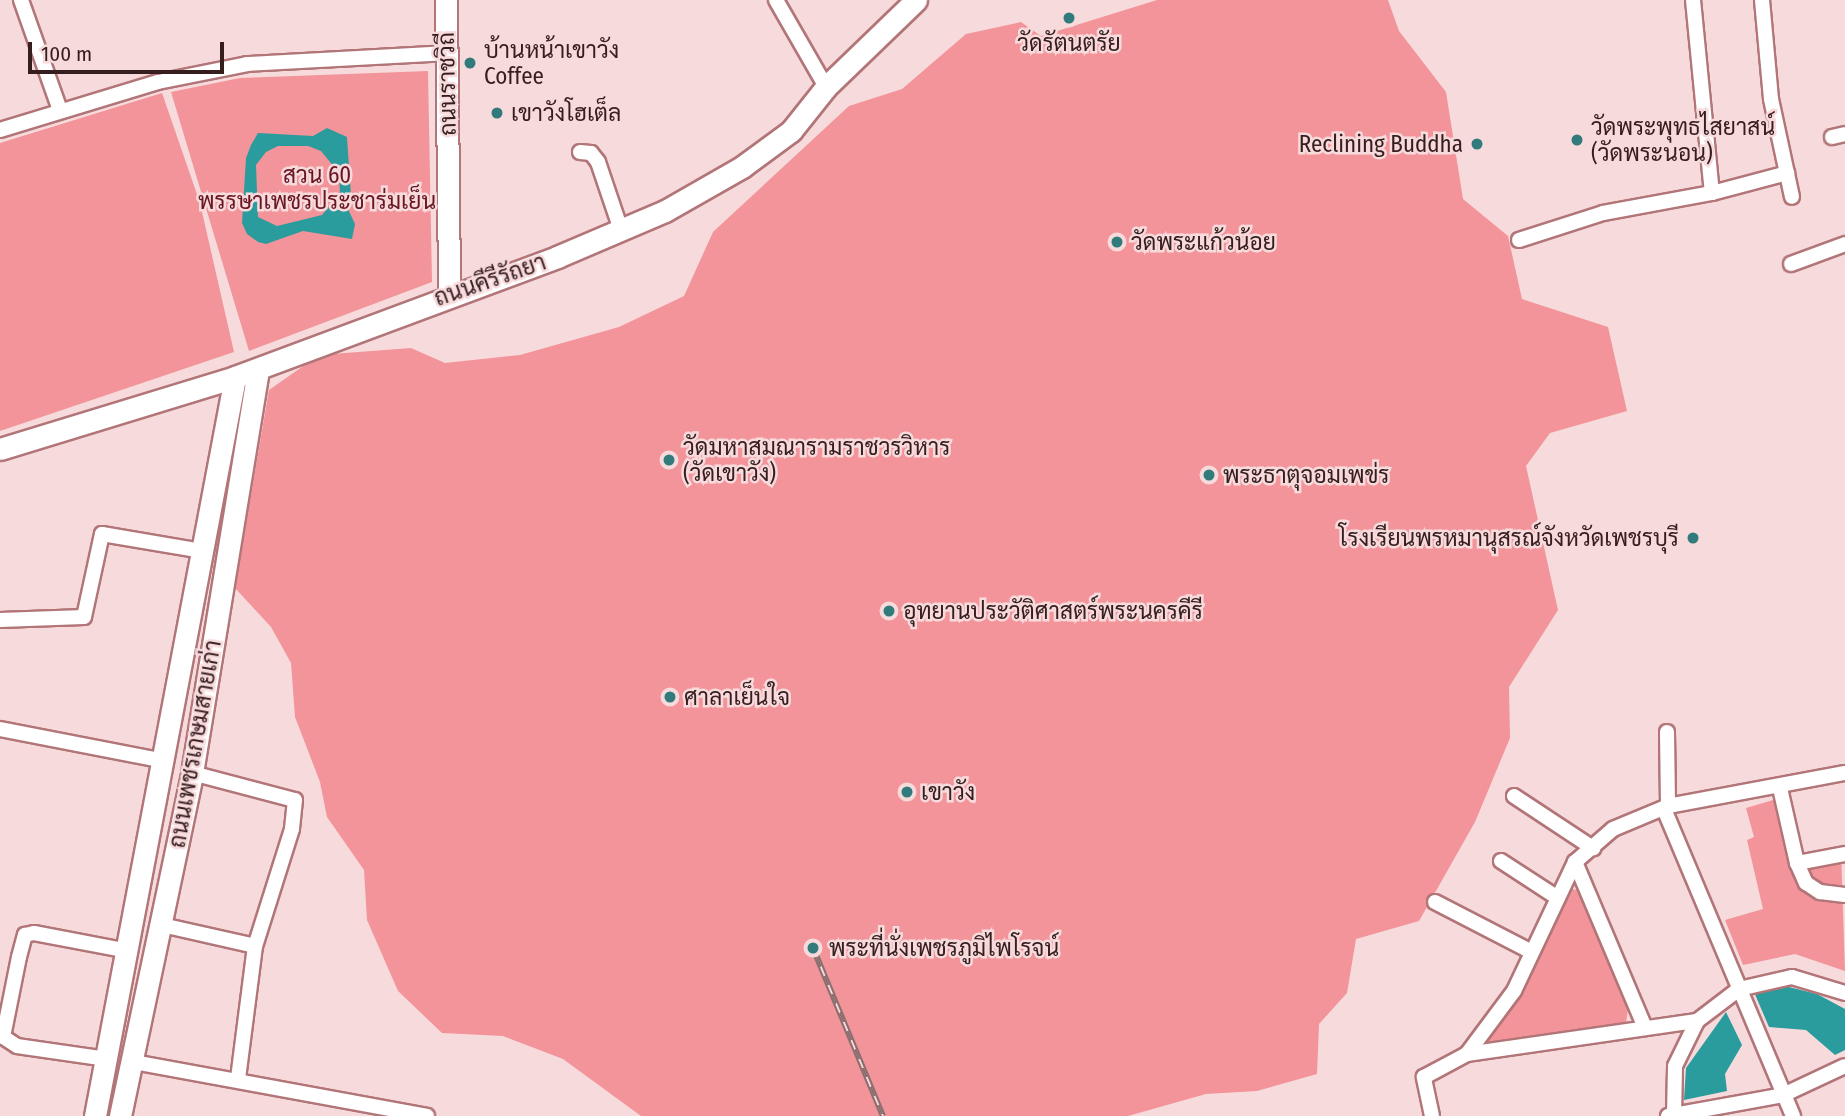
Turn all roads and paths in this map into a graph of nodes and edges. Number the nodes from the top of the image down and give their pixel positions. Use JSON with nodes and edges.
{"nodes":[{"id":1,"x":21,"y":0,"type":"edge"},
{"id":2,"x":446,"y":0,"type":"edge"},
{"id":3,"x":776,"y":0,"type":"edge"},
{"id":4,"x":916,"y":0,"type":"edge"},
{"id":5,"x":1693,"y":0,"type":"edge"},
{"id":6,"x":1762,"y":0,"type":"edge"},
{"id":7,"x":447,"y":53,"type":"junction"},
{"id":8,"x":826,"y":87,"type":"junction"},
{"id":9,"x":60,"y":110,"type":"junction"},
{"id":10,"x":0,"y":130,"type":"edge"},
{"id":11,"x":580,"y":152,"type":"dead end"},
{"id":12,"x":1787,"y":173,"type":"junction"},
{"id":13,"x":1712,"y":193,"type":"junction"},
{"id":14,"x":1792,"y":197,"type":"dead end"},
{"id":15,"x":621,"y":230,"type":"junction"},
{"id":16,"x":1519,"y":240,"type":"dead end"},
{"id":17,"x":1845,"y":244,"type":"edge"},
{"id":18,"x":1791,"y":264,"type":"dead end"},
{"id":19,"x":449,"y":294,"type":"junction"},
{"id":20,"x":258,"y":369,"type":"junction"},
{"id":21,"x":236,"y":377,"type":"junction"},
{"id":22,"x":0,"y":449,"type":"edge"},
{"id":23,"x":202,"y":551,"type":"junction"},
{"id":24,"x":0,"y":620,"type":"edge"},
{"id":25,"x":0,"y":729,"type":"edge"},
{"id":26,"x":1667,"y":732,"type":"dead end"},
{"id":27,"x":165,"y":761,"type":"junction"},
{"id":28,"x":192,"y":773,"type":"junction"},
{"id":29,"x":1845,"y":773,"type":"edge"},
{"id":30,"x":1780,"y":788,"type":"junction"},
{"id":31,"x":1514,"y":796,"type":"dead end"},
{"id":32,"x":1666,"y":807,"type":"junction"},
{"id":33,"x":1593,"y":848,"type":"junction"},
{"id":34,"x":1845,"y":854,"type":"edge"},
{"id":35,"x":1501,"y":860,"type":"dead end"},
{"id":36,"x":1575,"y":862,"type":"junction"},
{"id":37,"x":1797,"y":863,"type":"junction"},
{"id":38,"x":1845,"y":895,"type":"edge"},
{"id":39,"x":1558,"y":898,"type":"junction"},
{"id":40,"x":1435,"y":902,"type":"dead end"},
{"id":41,"x":162,"y":925,"type":"junction"},
{"id":42,"x":255,"y":946,"type":"junction"},
{"id":43,"x":129,"y":951,"type":"junction"},
{"id":44,"x":1532,"y":952,"type":"junction"},
{"id":45,"x":1739,"y":989,"type":"junction"},
{"id":46,"x":1845,"y":993,"type":"edge"},
{"id":47,"x":1697,"y":1021,"type":"junction"},
{"id":48,"x":1645,"y":1028,"type":"junction"},
{"id":49,"x":4,"y":1043,"type":"edge"},
{"id":50,"x":1467,"y":1054,"type":"junction"},
{"id":51,"x":107,"y":1059,"type":"junction"},
{"id":52,"x":132,"y":1062,"type":"junction"},
{"id":53,"x":1845,"y":1066,"type":"edge"},
{"id":54,"x":238,"y":1079,"type":"junction"},
{"id":55,"x":1783,"y":1096,"type":"junction"},
{"id":56,"x":1671,"y":1115,"type":"edge"},
{"id":57,"x":94,"y":1116,"type":"edge"},
{"id":58,"x":120,"y":1116,"type":"edge"},
{"id":59,"x":427,"y":1116,"type":"edge"},
{"id":60,"x":1432,"y":1116,"type":"edge"},
{"id":61,"x":1793,"y":1116,"type":"edge"}],
"edges":[{"from":1,"to":9,"type":"street"},
{"from":2,"to":7,"type":"main road","name":"ถนนราชวิถี"},
{"from":3,"to":8,"type":"street"},
{"from":4,"to":8,"type":"main road","name":"ถนนคีรีรัถยา"},
{"from":5,"to":13,"type":"street"},
{"from":6,"to":12,"type":"street"},
{"from":7,"to":9,"type":"street"},
{"from":7,"to":19,"type":"main road","name":"ถนนราชวิถี"},
{"from":8,"to":15,"type":"main road","name":"ถนนคีรีรัถยา"},
{"from":9,"to":10,"type":"street"},
{"from":11,"to":15,"type":"street"},
{"from":12,"to":13,"type":"street"},
{"from":12,"to":14,"type":"street"},
{"from":13,"to":16,"type":"street"},
{"from":15,"to":19,"type":"main road","name":"ถนนคีรีรัถยา"},
{"from":17,"to":18,"type":"street"},
{"from":19,"to":20,"type":"main road","name":"ถนนคีรีรัถยา"},
{"from":20,"to":21,"type":"main road","name":"ถนนคีรีรัถยา"},
{"from":20,"to":28,"type":"main road","name":"ถนนเพชรเกษมสายเก่า"},
{"from":21,"to":22,"type":"main road","name":"ถนนคีรีรัถยา"},
{"from":21,"to":23,"type":"main road","name":"ถนนเพชรเกษมสายเก่า"},
{"from":23,"to":24,"type":"street"},
{"from":23,"to":27,"type":"main road","name":"ถนนเพชรเกษมสายเก่า"},
{"from":25,"to":27,"type":"street"},
{"from":26,"to":32,"type":"street"},
{"from":27,"to":43,"type":"main road","name":"ถนนเพชรเกษมสายเก่า"},
{"from":28,"to":41,"type":"main road","name":"ถนนเพชรเกษมสายเก่า"},
{"from":28,"to":42,"type":"street"},
{"from":29,"to":30,"type":"street"},
{"from":30,"to":32,"type":"street"},
{"from":30,"to":37,"type":"street"},
{"from":31,"to":33,"type":"street"},
{"from":32,"to":33,"type":"street"},
{"from":32,"to":45,"type":"street"},
{"from":33,"to":36,"type":"street"},
{"from":34,"to":37,"type":"street"},
{"from":35,"to":39,"type":"street"},
{"from":36,"to":39,"type":"street"},
{"from":36,"to":48,"type":"street"},
{"from":37,"to":38,"type":"street"},
{"from":39,"to":44,"type":"street"},
{"from":40,"to":44,"type":"street"},
{"from":41,"to":42,"type":"street"},
{"from":41,"to":52,"type":"main road","name":"ถนนเพชรเกษมสายเก่า"},
{"from":42,"to":54,"type":"street"},
{"from":43,"to":49,"type":"street"},
{"from":43,"to":51,"type":"main road","name":"ถนนเพชรเกษมสายเก่า"},
{"from":44,"to":50,"type":"street"},
{"from":45,"to":46,"type":"street"},
{"from":45,"to":47,"type":"street"},
{"from":45,"to":55,"type":"street"},
{"from":47,"to":48,"type":"street"},
{"from":47,"to":56,"type":"street"},
{"from":48,"to":50,"type":"street"},
{"from":49,"to":51,"type":"street"},
{"from":50,"to":60,"type":"street"},
{"from":51,"to":57,"type":"main road","name":"ถนนเพชรเกษมสายเก่า"},
{"from":52,"to":54,"type":"street"},
{"from":52,"to":58,"type":"main road","name":"ถนนเพชรเกษมสายเก่า"},
{"from":53,"to":55,"type":"street"},
{"from":54,"to":59,"type":"street"},
{"from":55,"to":56,"type":"street"},
{"from":55,"to":61,"type":"street"}]}
